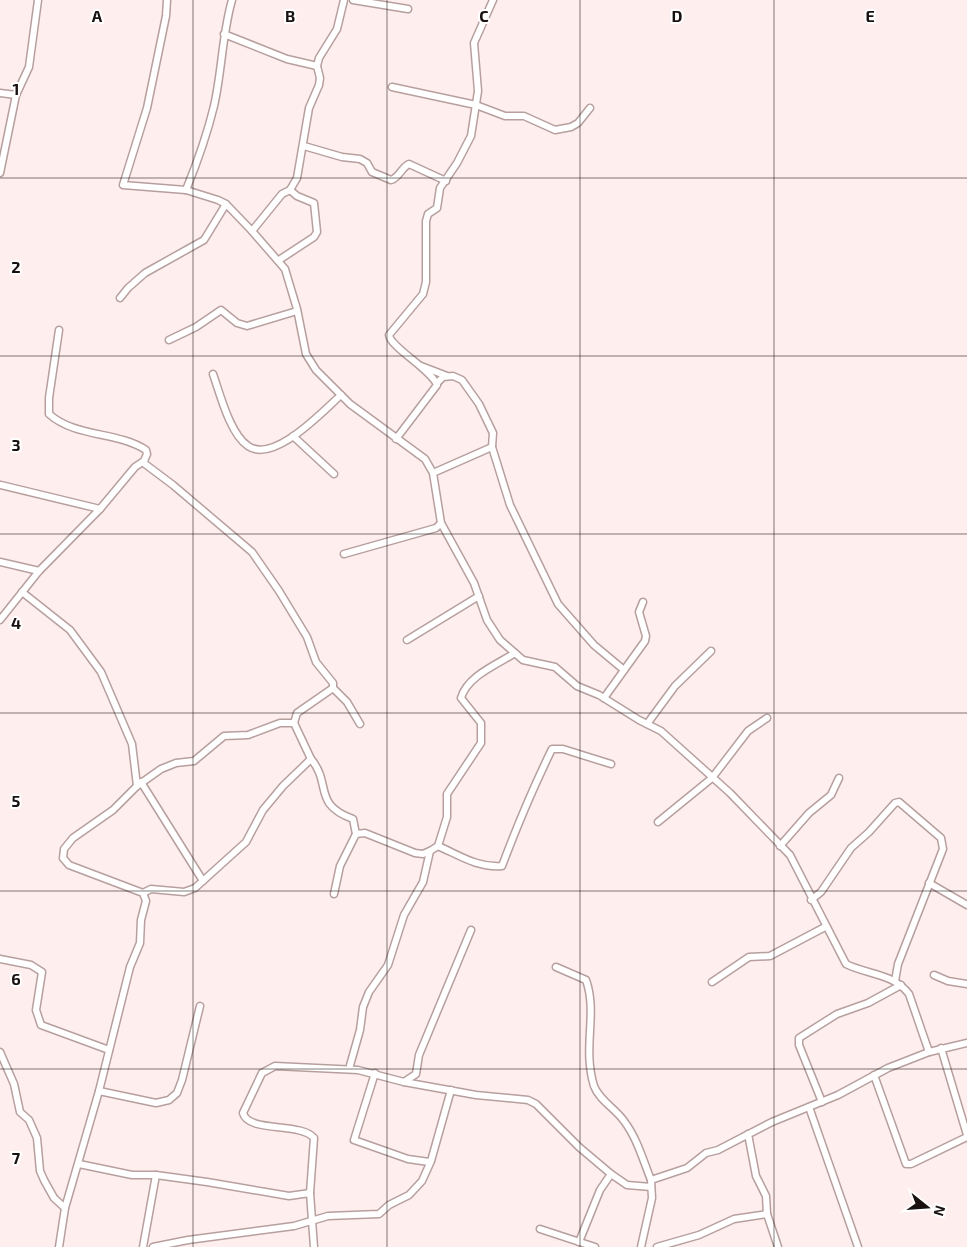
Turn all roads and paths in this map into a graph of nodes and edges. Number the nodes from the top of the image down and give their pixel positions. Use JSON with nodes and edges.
{"nodes":[{"id":1,"x":38,"y":0,"type":"edge"},
{"id":2,"x":166,"y":0,"type":"edge"},
{"id":3,"x":232,"y":0,"type":"edge"},
{"id":4,"x":344,"y":0,"type":"edge"},
{"id":5,"x":353,"y":0,"type":"edge"},
{"id":6,"x":493,"y":0,"type":"edge"},
{"id":7,"x":408,"y":8,"type":"dead end"},
{"id":8,"x":224,"y":34,"type":"junction"},
{"id":9,"x":317,"y":66,"type":"junction"},
{"id":10,"x":392,"y":87,"type":"dead end"},
{"id":11,"x":0,"y":94,"type":"edge"},
{"id":12,"x":16,"y":95,"type":"junction"},
{"id":13,"x":476,"y":105,"type":"junction"},
{"id":14,"x":590,"y":108,"type":"dead end"},
{"id":15,"x":304,"y":146,"type":"junction"},
{"id":16,"x":2,"y":159,"type":"edge"},
{"id":17,"x":0,"y":173,"type":"edge"},
{"id":18,"x":446,"y":181,"type":"junction"},
{"id":19,"x":186,"y":190,"type":"junction"},
{"id":20,"x":290,"y":190,"type":"junction"},
{"id":21,"x":226,"y":204,"type":"junction"},
{"id":22,"x":252,"y":231,"type":"junction"},
{"id":23,"x":279,"y":260,"type":"junction"},
{"id":24,"x":120,"y":298,"type":"dead end"},
{"id":25,"x":297,"y":311,"type":"junction"},
{"id":26,"x":59,"y":330,"type":"dead end"},
{"id":27,"x":169,"y":340,"type":"dead end"},
{"id":28,"x":419,"y":365,"type":"junction"},
{"id":29,"x":213,"y":374,"type":"dead end"},
{"id":30,"x":448,"y":376,"type":"junction"},
{"id":31,"x":437,"y":383,"type":"junction"},
{"id":32,"x":340,"y":395,"type":"junction"},
{"id":33,"x":293,"y":436,"type":"junction"},
{"id":34,"x":396,"y":439,"type":"junction"},
{"id":35,"x":492,"y":447,"type":"junction"},
{"id":36,"x":144,"y":461,"type":"junction"},
{"id":37,"x":433,"y":473,"type":"junction"},
{"id":38,"x":334,"y":474,"type":"dead end"},
{"id":39,"x":1,"y":485,"type":"edge"},
{"id":40,"x":100,"y":509,"type":"junction"},
{"id":41,"x":441,"y":523,"type":"junction"},
{"id":42,"x":344,"y":554,"type":"dead end"},
{"id":43,"x":0,"y":562,"type":"edge"},
{"id":44,"x":39,"y":571,"type":"junction"},
{"id":45,"x":22,"y":592,"type":"junction"},
{"id":46,"x":479,"y":596,"type":"junction"},
{"id":47,"x":643,"y":602,"type":"dead end"},
{"id":48,"x":0,"y":620,"type":"edge"},
{"id":49,"x":407,"y":640,"type":"dead end"},
{"id":50,"x":711,"y":651,"type":"dead end"},
{"id":51,"x":515,"y":653,"type":"junction"},
{"id":52,"x":624,"y":670,"type":"junction"},
{"id":53,"x":333,"y":688,"type":"junction"},
{"id":54,"x":604,"y":698,"type":"junction"},
{"id":55,"x":767,"y":718,"type":"dead end"},
{"id":56,"x":294,"y":723,"type":"junction"},
{"id":57,"x":360,"y":724,"type":"dead end"},
{"id":58,"x":647,"y":724,"type":"junction"},
{"id":59,"x":311,"y":759,"type":"junction"},
{"id":60,"x":611,"y":764,"type":"dead end"},
{"id":61,"x":712,"y":778,"type":"junction"},
{"id":62,"x":839,"y":778,"type":"dead end"},
{"id":63,"x":139,"y":784,"type":"junction"},
{"id":64,"x":658,"y":822,"type":"dead end"},
{"id":65,"x":356,"y":834,"type":"junction"},
{"id":66,"x":438,"y":846,"type":"junction"},
{"id":67,"x":780,"y":846,"type":"junction"},
{"id":68,"x":430,"y":852,"type":"junction"},
{"id":69,"x":203,"y":881,"type":"junction"},
{"id":70,"x":929,"y":883,"type":"junction"},
{"id":71,"x":143,"y":893,"type":"junction"},
{"id":72,"x":334,"y":894,"type":"dead end"},
{"id":73,"x":811,"y":900,"type":"junction"},
{"id":74,"x":967,"y":905,"type":"edge"},
{"id":75,"x":825,"y":927,"type":"junction"},
{"id":76,"x":471,"y":930,"type":"dead end"},
{"id":77,"x":0,"y":959,"type":"edge"},
{"id":78,"x":556,"y":967,"type":"dead end"},
{"id":79,"x":934,"y":975,"type":"dead end"},
{"id":80,"x":712,"y":982,"type":"dead end"},
{"id":81,"x":898,"y":983,"type":"junction"},
{"id":82,"x":967,"y":984,"type":"edge"},
{"id":83,"x":200,"y":1006,"type":"dead end"},
{"id":84,"x":967,"y":1043,"type":"edge"},
{"id":85,"x":941,"y":1048,"type":"junction"},
{"id":86,"x":109,"y":1050,"type":"junction"},
{"id":87,"x":0,"y":1052,"type":"edge"},
{"id":88,"x":929,"y":1052,"type":"junction"},
{"id":89,"x":349,"y":1069,"type":"junction"},
{"id":90,"x":375,"y":1073,"type":"junction"},
{"id":91,"x":874,"y":1076,"type":"junction"},
{"id":92,"x":404,"y":1082,"type":"junction"},
{"id":93,"x":451,"y":1090,"type":"junction"},
{"id":94,"x":99,"y":1091,"type":"junction"},
{"id":95,"x":822,"y":1102,"type":"junction"},
{"id":96,"x":809,"y":1107,"type":"junction"},
{"id":97,"x":748,"y":1134,"type":"junction"},
{"id":98,"x":967,"y":1136,"type":"edge"},
{"id":99,"x":430,"y":1162,"type":"junction"},
{"id":100,"x":79,"y":1164,"type":"junction"},
{"id":101,"x":611,"y":1174,"type":"junction"},
{"id":102,"x":156,"y":1175,"type":"junction"},
{"id":103,"x":650,"y":1184,"type":"junction"},
{"id":104,"x":310,"y":1193,"type":"junction"},
{"id":105,"x":65,"y":1208,"type":"junction"},
{"id":106,"x":767,"y":1214,"type":"junction"},
{"id":107,"x":311,"y":1220,"type":"junction"},
{"id":108,"x":540,"y":1228,"type":"dead end"},
{"id":109,"x":579,"y":1242,"type":"junction"},
{"id":110,"x":59,"y":1247,"type":"edge"},
{"id":111,"x":143,"y":1247,"type":"edge"},
{"id":112,"x":153,"y":1247,"type":"edge"},
{"id":113,"x":314,"y":1247,"type":"edge"},
{"id":114,"x":595,"y":1247,"type":"edge"},
{"id":115,"x":640,"y":1247,"type":"edge"},
{"id":116,"x":657,"y":1247,"type":"edge"},
{"id":117,"x":778,"y":1247,"type":"edge"},
{"id":118,"x":858,"y":1247,"type":"edge"}],
"edges":[{"from":1,"to":12,"type":"street"},
{"from":2,"to":19,"type":"street"},
{"from":3,"to":8,"type":"street"},
{"from":4,"to":9,"type":"street"},
{"from":5,"to":7,"type":"street"},
{"from":6,"to":13,"type":"street"},
{"from":8,"to":9,"type":"street"},
{"from":8,"to":19,"type":"street"},
{"from":9,"to":15,"type":"street"},
{"from":10,"to":13,"type":"street"},
{"from":11,"to":12,"type":"street"},
{"from":12,"to":16,"type":"street"},
{"from":13,"to":14,"type":"street"},
{"from":13,"to":18,"type":"street"},
{"from":15,"to":18,"type":"street"},
{"from":15,"to":20,"type":"street"},
{"from":16,"to":17,"type":"street"},
{"from":18,"to":28,"type":"street"},
{"from":19,"to":21,"type":"street"},
{"from":20,"to":22,"type":"street"},
{"from":20,"to":23,"type":"street"},
{"from":21,"to":22,"type":"street"},
{"from":21,"to":24,"type":"street"},
{"from":22,"to":23,"type":"street"},
{"from":23,"to":25,"type":"street"},
{"from":25,"to":27,"type":"street"},
{"from":25,"to":32,"type":"street"},
{"from":26,"to":36,"type":"street"},
{"from":28,"to":30,"type":"street"},
{"from":28,"to":31,"type":"street"},
{"from":29,"to":33,"type":"street"},
{"from":30,"to":31,"type":"street"},
{"from":30,"to":35,"type":"street"},
{"from":31,"to":34,"type":"street"},
{"from":32,"to":33,"type":"street"},
{"from":32,"to":34,"type":"street"},
{"from":33,"to":38,"type":"street"},
{"from":34,"to":37,"type":"street"},
{"from":35,"to":37,"type":"street"},
{"from":35,"to":52,"type":"street"},
{"from":36,"to":40,"type":"street"},
{"from":36,"to":53,"type":"street"},
{"from":37,"to":41,"type":"street"},
{"from":39,"to":40,"type":"street"},
{"from":40,"to":44,"type":"street"},
{"from":41,"to":42,"type":"street"},
{"from":41,"to":46,"type":"street"},
{"from":43,"to":44,"type":"street"},
{"from":44,"to":45,"type":"street"},
{"from":45,"to":48,"type":"street"},
{"from":45,"to":63,"type":"street"},
{"from":46,"to":49,"type":"street"},
{"from":46,"to":51,"type":"street"},
{"from":47,"to":52,"type":"street"},
{"from":50,"to":58,"type":"street"},
{"from":51,"to":54,"type":"street"},
{"from":51,"to":66,"type":"street"},
{"from":52,"to":54,"type":"street"},
{"from":53,"to":56,"type":"street"},
{"from":53,"to":57,"type":"street"},
{"from":54,"to":58,"type":"street"},
{"from":55,"to":61,"type":"street"},
{"from":56,"to":59,"type":"street"},
{"from":56,"to":63,"type":"street"},
{"from":58,"to":61,"type":"street"},
{"from":59,"to":65,"type":"street"},
{"from":59,"to":69,"type":"street"},
{"from":60,"to":66,"type":"street"},
{"from":61,"to":64,"type":"street"},
{"from":61,"to":67,"type":"street"},
{"from":62,"to":67,"type":"street"},
{"from":63,"to":69,"type":"street"},
{"from":63,"to":71,"type":"street"},
{"from":65,"to":68,"type":"street"},
{"from":65,"to":72,"type":"street"},
{"from":66,"to":68,"type":"street"},
{"from":67,"to":73,"type":"street"},
{"from":68,"to":89,"type":"street"},
{"from":69,"to":71,"type":"street"},
{"from":70,"to":73,"type":"street"},
{"from":70,"to":74,"type":"street"},
{"from":70,"to":81,"type":"street"},
{"from":71,"to":86,"type":"street"},
{"from":73,"to":75,"type":"street"},
{"from":75,"to":80,"type":"street"},
{"from":75,"to":81,"type":"street"},
{"from":76,"to":92,"type":"street"},
{"from":77,"to":86,"type":"street"},
{"from":78,"to":103,"type":"street"},
{"from":79,"to":82,"type":"street"},
{"from":81,"to":88,"type":"street"},
{"from":81,"to":95,"type":"street"},
{"from":83,"to":94,"type":"street"},
{"from":84,"to":85,"type":"street"},
{"from":85,"to":88,"type":"street"},
{"from":85,"to":98,"type":"street"},
{"from":86,"to":94,"type":"street"},
{"from":87,"to":105,"type":"street"},
{"from":88,"to":91,"type":"street"},
{"from":89,"to":90,"type":"street"},
{"from":89,"to":104,"type":"street"},
{"from":90,"to":92,"type":"street"},
{"from":90,"to":99,"type":"street"},
{"from":91,"to":95,"type":"street"},
{"from":91,"to":98,"type":"street"},
{"from":92,"to":93,"type":"street"},
{"from":93,"to":99,"type":"street"},
{"from":93,"to":101,"type":"street"},
{"from":94,"to":100,"type":"street"},
{"from":95,"to":96,"type":"street"},
{"from":96,"to":97,"type":"street"},
{"from":96,"to":118,"type":"street"},
{"from":97,"to":103,"type":"street"},
{"from":97,"to":106,"type":"street"},
{"from":99,"to":107,"type":"street"},
{"from":100,"to":102,"type":"street"},
{"from":100,"to":105,"type":"street"},
{"from":101,"to":103,"type":"street"},
{"from":101,"to":109,"type":"street"},
{"from":102,"to":104,"type":"street"},
{"from":102,"to":111,"type":"street"},
{"from":103,"to":115,"type":"street"},
{"from":104,"to":107,"type":"street"},
{"from":105,"to":110,"type":"street"},
{"from":106,"to":116,"type":"street"},
{"from":106,"to":117,"type":"street"},
{"from":107,"to":112,"type":"street"},
{"from":107,"to":113,"type":"street"},
{"from":108,"to":109,"type":"street"},
{"from":109,"to":114,"type":"street"}]}
